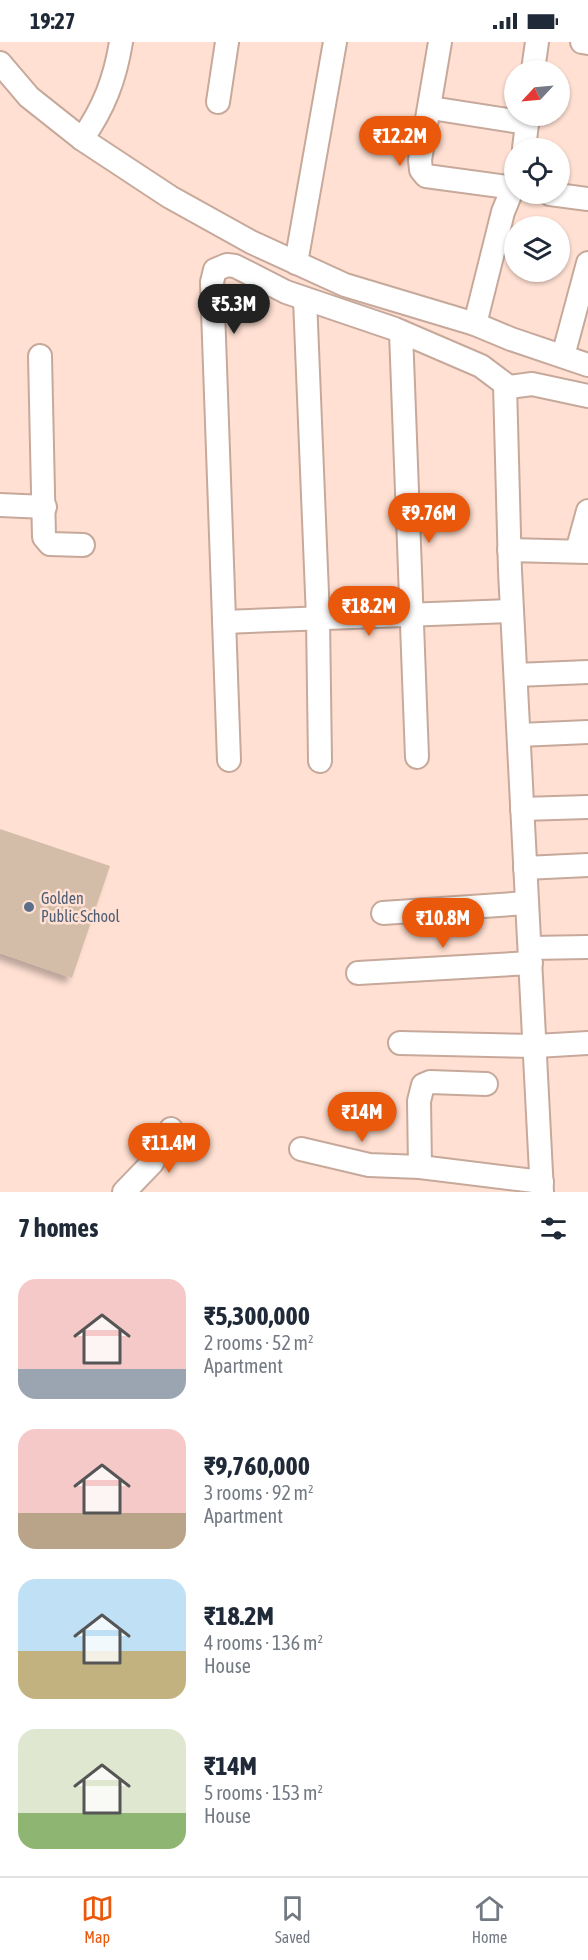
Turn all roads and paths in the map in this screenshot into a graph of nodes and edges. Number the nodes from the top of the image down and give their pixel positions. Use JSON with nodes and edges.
{"nodes":[{"id":1,"x":122,"y":42,"type":"edge"},
{"id":2,"x":227,"y":42,"type":"edge"},
{"id":3,"x":335,"y":42,"type":"edge"},
{"id":4,"x":440,"y":42,"type":"edge"},
{"id":5,"x":537,"y":42,"type":"edge"},
{"id":6,"x":582,"y":42,"type":"edge"},
{"id":7,"x":588,"y":43,"type":"edge"},
{"id":8,"x":534,"y":60,"type":"edge"},
{"id":9,"x":0,"y":63,"type":"edge"},
{"id":10,"x":218,"y":102,"type":"dead end"},
{"id":11,"x":431,"y":108,"type":"junction"},
{"id":12,"x":504,"y":116,"type":"edge"},
{"id":13,"x":82,"y":139,"type":"junction"},
{"id":14,"x":504,"y":185,"type":"edge"},
{"id":15,"x":570,"y":197,"type":"edge"},
{"id":16,"x":588,"y":199,"type":"edge"},
{"id":17,"x":506,"y":204,"type":"edge"},
{"id":18,"x":296,"y":262,"type":"junction"},
{"id":19,"x":588,"y":263,"type":"edge"},
{"id":20,"x":305,"y":299,"type":"junction"},
{"id":21,"x":474,"y":324,"type":"junction"},
{"id":22,"x":401,"y":332,"type":"junction"},
{"id":23,"x":40,"y":356,"type":"dead end"},
{"id":24,"x":563,"y":356,"type":"junction"},
{"id":25,"x":588,"y":365,"type":"edge"},
{"id":26,"x":506,"y":385,"type":"junction"},
{"id":27,"x":588,"y":396,"type":"edge"},
{"id":28,"x":0,"y":506,"type":"edge"},
{"id":29,"x":45,"y":507,"type":"junction"},
{"id":30,"x":588,"y":511,"type":"edge"},
{"id":31,"x":82,"y":545,"type":"dead end"},
{"id":32,"x":509,"y":550,"type":"junction"},
{"id":33,"x":582,"y":551,"type":"edge"},
{"id":34,"x":512,"y":611,"type":"junction"},
{"id":35,"x":412,"y":616,"type":"junction"},
{"id":36,"x":318,"y":618,"type":"junction"},
{"id":37,"x":224,"y":622,"type":"junction"},
{"id":38,"x":588,"y":672,"type":"edge"},
{"id":39,"x":516,"y":675,"type":"junction"},
{"id":40,"x":588,"y":732,"type":"edge"},
{"id":41,"x":519,"y":735,"type":"junction"},
{"id":42,"x":417,"y":757,"type":"dead end"},
{"id":43,"x":229,"y":760,"type":"dead end"},
{"id":44,"x":320,"y":760,"type":"dead end"},
{"id":45,"x":588,"y":807,"type":"edge"},
{"id":46,"x":522,"y":809,"type":"junction"},
{"id":47,"x":588,"y":865,"type":"edge"},
{"id":48,"x":525,"y":868,"type":"junction"},
{"id":49,"x":527,"y":903,"type":"junction"},
{"id":50,"x":383,"y":913,"type":"dead end"},
{"id":51,"x":588,"y":947,"type":"edge"},
{"id":52,"x":530,"y":956,"type":"junction"},
{"id":53,"x":358,"y":973,"type":"dead end"},
{"id":54,"x":400,"y":1043,"type":"dead end"},
{"id":55,"x":588,"y":1043,"type":"edge"},
{"id":56,"x":536,"y":1046,"type":"junction"},
{"id":57,"x":486,"y":1084,"type":"dead end"},
{"id":58,"x":171,"y":1129,"type":"dead end"},
{"id":59,"x":301,"y":1149,"type":"dead end"},
{"id":60,"x":420,"y":1167,"type":"junction"},
{"id":61,"x":542,"y":1187,"type":"edge"},
{"id":62,"x":124,"y":1192,"type":"edge"}],
"edges":[{"from":1,"to":13,"type":"street"},
{"from":2,"to":10,"type":"street"},
{"from":3,"to":18,"type":"street"},
{"from":4,"to":11,"type":"street"},
{"from":5,"to":8,"type":"street"},
{"from":6,"to":7,"type":"street"},
{"from":9,"to":13,"type":"street"},
{"from":11,"to":12,"type":"street"},
{"from":11,"to":14,"type":"street"},
{"from":13,"to":18,"type":"street"},
{"from":15,"to":16,"type":"street"},
{"from":17,"to":21,"type":"street"},
{"from":18,"to":21,"type":"street"},
{"from":19,"to":24,"type":"street"},
{"from":20,"to":22,"type":"street"},
{"from":20,"to":36,"type":"street"},
{"from":20,"to":37,"type":"street"},
{"from":21,"to":24,"type":"street"},
{"from":22,"to":26,"type":"street"},
{"from":22,"to":35,"type":"street"},
{"from":23,"to":29,"type":"street"},
{"from":24,"to":25,"type":"street"},
{"from":26,"to":27,"type":"street"},
{"from":26,"to":32,"type":"street"},
{"from":28,"to":29,"type":"street"},
{"from":29,"to":31,"type":"street"},
{"from":30,"to":33,"type":"street"},
{"from":32,"to":33,"type":"street"},
{"from":32,"to":34,"type":"street"},
{"from":34,"to":35,"type":"street"},
{"from":34,"to":39,"type":"street"},
{"from":35,"to":36,"type":"street"},
{"from":35,"to":42,"type":"street"},
{"from":36,"to":37,"type":"street"},
{"from":36,"to":44,"type":"street"},
{"from":37,"to":43,"type":"street"},
{"from":38,"to":39,"type":"street"},
{"from":39,"to":41,"type":"street"},
{"from":40,"to":41,"type":"street"},
{"from":41,"to":46,"type":"street"},
{"from":45,"to":46,"type":"street"},
{"from":46,"to":48,"type":"street"},
{"from":47,"to":48,"type":"street"},
{"from":48,"to":49,"type":"street"},
{"from":49,"to":50,"type":"street"},
{"from":49,"to":52,"type":"street"},
{"from":51,"to":52,"type":"street"},
{"from":52,"to":53,"type":"street"},
{"from":52,"to":56,"type":"street"},
{"from":54,"to":56,"type":"street"},
{"from":55,"to":56,"type":"street"},
{"from":56,"to":61,"type":"street"},
{"from":57,"to":60,"type":"street"},
{"from":58,"to":62,"type":"street"},
{"from":59,"to":60,"type":"street"},
{"from":60,"to":61,"type":"street"}]}
